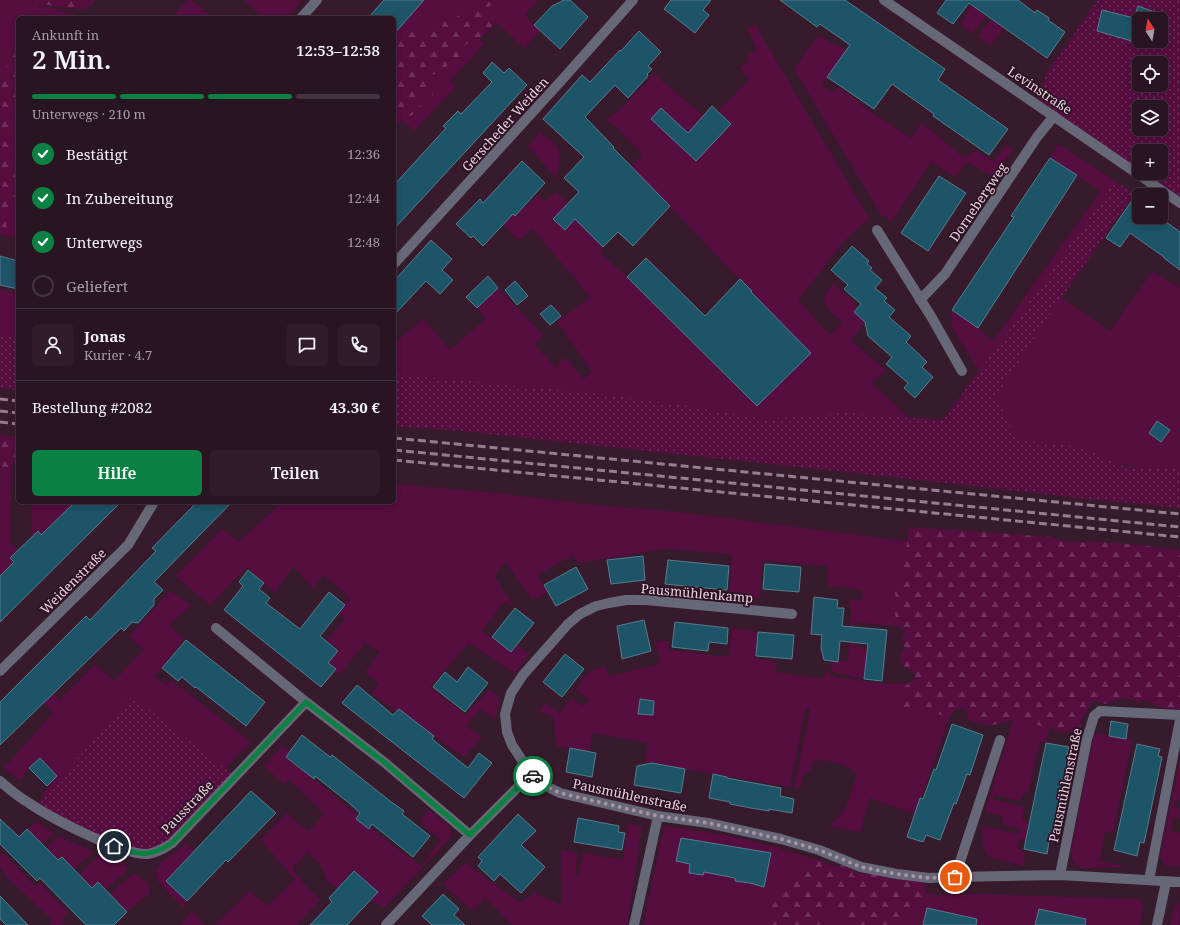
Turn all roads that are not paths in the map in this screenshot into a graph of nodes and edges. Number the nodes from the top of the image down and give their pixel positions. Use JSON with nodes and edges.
{"nodes":[{"id":1,"x":317,"y":0,"type":"edge"},
{"id":2,"x":633,"y":0,"type":"edge"},
{"id":3,"x":884,"y":0,"type":"edge"},
{"id":4,"x":303,"y":16,"type":"edge"},
{"id":5,"x":1054,"y":116,"type":"junction"},
{"id":6,"x":1180,"y":203,"type":"edge"},
{"id":7,"x":877,"y":230,"type":"dead end"},
{"id":8,"x":396,"y":262,"type":"edge"},
{"id":9,"x":920,"y":300,"type":"junction"},
{"id":10,"x":962,"y":371,"type":"dead end"},
{"id":11,"x":153,"y":504,"type":"edge"},
{"id":12,"x":792,"y":614,"type":"dead end"},
{"id":13,"x":216,"y":628,"type":"dead end"},
{"id":14,"x":0,"y":670,"type":"edge"},
{"id":15,"x":306,"y":702,"type":"junction"},
{"id":16,"x":1180,"y":715,"type":"edge"},
{"id":17,"x":1180,"y":720,"type":"edge"},
{"id":18,"x":1000,"y":740,"type":"dead end"},
{"id":19,"x":531,"y":774,"type":"junction"},
{"id":20,"x":0,"y":781,"type":"edge"},
{"id":21,"x":658,"y":816,"type":"junction"},
{"id":22,"x":470,"y":835,"type":"junction"},
{"id":23,"x":1060,"y":875,"type":"junction"},
{"id":24,"x":955,"y":877,"type":"junction"},
{"id":25,"x":1149,"y":880,"type":"junction"},
{"id":26,"x":1166,"y":882,"type":"junction"},
{"id":27,"x":1180,"y":882,"type":"edge"},
{"id":28,"x":386,"y":925,"type":"edge"},
{"id":29,"x":634,"y":925,"type":"edge"},
{"id":30,"x":1157,"y":925,"type":"edge"}],
"edges":[{"from":1,"to":4,"type":"street"},
{"from":2,"to":8,"type":"street","name":"Gerscheder Weiden"},
{"from":3,"to":5,"type":"street","name":"Levinstraße"},
{"from":5,"to":6,"type":"street","name":"Levinstraße"},
{"from":5,"to":9,"type":"street","name":"Dornebergweg"},
{"from":7,"to":9,"type":"street"},
{"from":9,"to":10,"type":"street"},
{"from":11,"to":14,"type":"street","name":"Weidenstraße"},
{"from":12,"to":19,"type":"street","name":"Pausmühlenkamp"},
{"from":13,"to":15,"type":"street"},
{"from":15,"to":20,"type":"street","name":"Pausstraße"},
{"from":15,"to":22,"type":"street"},
{"from":16,"to":23,"type":"street","name":"Pausmühlenstraße"},
{"from":17,"to":25,"type":"street"},
{"from":18,"to":24,"type":"street"},
{"from":19,"to":21,"type":"street","name":"Pausmühlenstraße"},
{"from":19,"to":22,"type":"street"},
{"from":21,"to":24,"type":"street","name":"Pausmühlenstraße"},
{"from":21,"to":29,"type":"street"},
{"from":22,"to":28,"type":"street"},
{"from":23,"to":24,"type":"street","name":"Pausmühlenstraße"},
{"from":23,"to":25,"type":"street","name":"Pausmühlenstraße"},
{"from":25,"to":26,"type":"street","name":"Pausmühlenstraße"},
{"from":26,"to":27,"type":"street","name":"Pausmühlenstraße"},
{"from":26,"to":30,"type":"street"}]}
